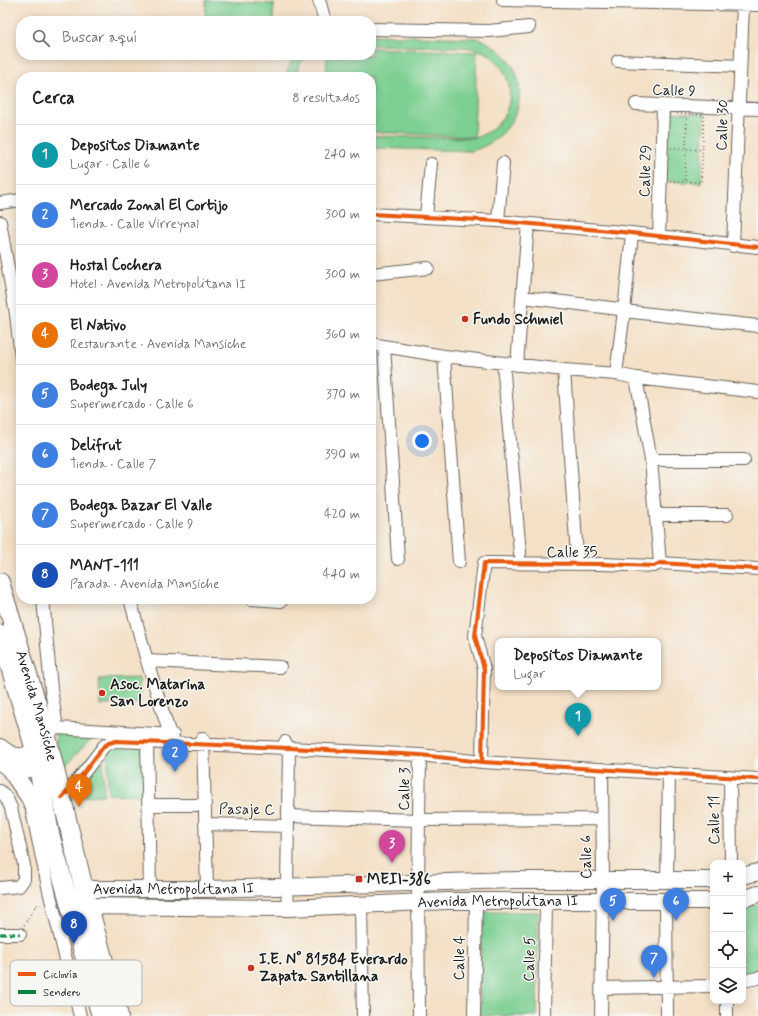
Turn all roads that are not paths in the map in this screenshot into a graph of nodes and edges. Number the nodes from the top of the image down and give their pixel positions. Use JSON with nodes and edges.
{"nodes":[{"id":1,"x":319,"y":0,"type":"edge"},
{"id":2,"x":503,"y":0,"type":"edge"},
{"id":3,"x":742,"y":5,"type":"junction"},
{"id":4,"x":758,"y":5,"type":"edge"},
{"id":5,"x":323,"y":16,"type":"edge"},
{"id":6,"x":529,"y":27,"type":"dead end"},
{"id":7,"x":376,"y":29,"type":"edge"},
{"id":8,"x":618,"y":61,"type":"dead end"},
{"id":9,"x":740,"y":66,"type":"junction"},
{"id":10,"x":636,"y":104,"type":"dead end"},
{"id":11,"x":663,"y":106,"type":"junction"},
{"id":12,"x":739,"y":109,"type":"junction"},
{"id":13,"x":758,"y":109,"type":"edge"},
{"id":14,"x":504,"y":163,"type":"dead end"},
{"id":15,"x":431,"y":164,"type":"dead end"},
{"id":16,"x":16,"y":201,"type":"edge"},
{"id":17,"x":0,"y":203,"type":"edge"},
{"id":18,"x":376,"y":214,"type":"edge"},
{"id":19,"x":426,"y":217,"type":"junction"},
{"id":20,"x":498,"y":221,"type":"junction"},
{"id":21,"x":0,"y":222,"type":"edge"},
{"id":22,"x":528,"y":224,"type":"junction"},
{"id":23,"x":632,"y":234,"type":"junction"},
{"id":24,"x":659,"y":237,"type":"junction"},
{"id":25,"x":733,"y":246,"type":"junction"},
{"id":26,"x":758,"y":248,"type":"edge"},
{"id":27,"x":428,"y":268,"type":"dead end"},
{"id":28,"x":376,"y":273,"type":"edge"},
{"id":29,"x":16,"y":292,"type":"edge"},
{"id":30,"x":523,"y":297,"type":"junction"},
{"id":31,"x":622,"y":310,"type":"junction"},
{"id":32,"x":758,"y":326,"type":"edge"},
{"id":33,"x":376,"y":345,"type":"edge"},
{"id":34,"x":384,"y":346,"type":"junction"},
{"id":35,"x":444,"y":356,"type":"junction"},
{"id":36,"x":503,"y":363,"type":"junction"},
{"id":37,"x":517,"y":365,"type":"junction"},
{"id":38,"x":564,"y":370,"type":"junction"},
{"id":39,"x":616,"y":374,"type":"junction"},
{"id":40,"x":636,"y":378,"type":"junction"},
{"id":41,"x":758,"y":390,"type":"edge"},
{"id":42,"x":651,"y":460,"type":"junction"},
{"id":43,"x":744,"y":460,"type":"dead end"},
{"id":44,"x":656,"y":515,"type":"junction"},
{"id":45,"x":727,"y":515,"type":"dead end"},
{"id":46,"x":520,"y":553,"type":"dead end"},
{"id":47,"x":577,"y":556,"type":"dead end"},
{"id":48,"x":398,"y":559,"type":"dead end"},
{"id":49,"x":459,"y":562,"type":"dead end"},
{"id":50,"x":660,"y":563,"type":"junction"},
{"id":51,"x":758,"y":569,"type":"edge"},
{"id":52,"x":0,"y":582,"type":"edge"},
{"id":53,"x":44,"y":604,"type":"edge"},
{"id":54,"x":131,"y":604,"type":"edge"},
{"id":55,"x":5,"y":616,"type":"edge"},
{"id":56,"x":0,"y":634,"type":"edge"},
{"id":57,"x":147,"y":661,"type":"junction"},
{"id":58,"x":280,"y":667,"type":"dead end"},
{"id":59,"x":170,"y":735,"type":"junction"},
{"id":60,"x":203,"y":741,"type":"junction"},
{"id":61,"x":147,"y":742,"type":"junction"},
{"id":62,"x":0,"y":747,"type":"edge"},
{"id":63,"x":46,"y":748,"type":"junction"},
{"id":64,"x":289,"y":748,"type":"junction"},
{"id":65,"x":420,"y":754,"type":"junction"},
{"id":66,"x":482,"y":762,"type":"junction"},
{"id":67,"x":5,"y":766,"type":"edge"},
{"id":68,"x":602,"y":769,"type":"junction"},
{"id":69,"x":669,"y":773,"type":"junction"},
{"id":70,"x":730,"y":777,"type":"junction"},
{"id":71,"x":758,"y":779,"type":"edge"},
{"id":72,"x":0,"y":791,"type":"edge"},
{"id":73,"x":29,"y":796,"type":"junction"},
{"id":74,"x":62,"y":797,"type":"junction"},
{"id":75,"x":149,"y":805,"type":"junction"},
{"id":76,"x":205,"y":805,"type":"junction"},
{"id":77,"x":602,"y":819,"type":"junction"},
{"id":78,"x":419,"y":820,"type":"junction"},
{"id":79,"x":288,"y":821,"type":"junction"},
{"id":80,"x":205,"y":824,"type":"junction"},
{"id":81,"x":50,"y":834,"type":"junction"},
{"id":82,"x":731,"y":860,"type":"edge"},
{"id":83,"x":758,"y":872,"type":"edge"},
{"id":84,"x":746,"y":875,"type":"edge"},
{"id":85,"x":603,"y":880,"type":"junction"},
{"id":86,"x":667,"y":880,"type":"junction"},
{"id":87,"x":710,"y":880,"type":"edge"},
{"id":88,"x":418,"y":884,"type":"junction"},
{"id":89,"x":287,"y":887,"type":"junction"},
{"id":90,"x":0,"y":888,"type":"edge"},
{"id":91,"x":84,"y":889,"type":"junction"},
{"id":92,"x":150,"y":889,"type":"junction"},
{"id":93,"x":207,"y":889,"type":"junction"},
{"id":94,"x":758,"y":894,"type":"edge"},
{"id":95,"x":746,"y":898,"type":"edge"},
{"id":96,"x":601,"y":900,"type":"junction"},
{"id":97,"x":666,"y":900,"type":"junction"},
{"id":98,"x":710,"y":901,"type":"edge"},
{"id":99,"x":418,"y":902,"type":"junction"},
{"id":100,"x":476,"y":902,"type":"junction"},
{"id":101,"x":546,"y":902,"type":"junction"},
{"id":102,"x":362,"y":905,"type":"junction"},
{"id":103,"x":70,"y":906,"type":"junction"},
{"id":104,"x":89,"y":907,"type":"junction"},
{"id":105,"x":288,"y":908,"type":"junction"},
{"id":106,"x":0,"y":934,"type":"edge"},
{"id":107,"x":20,"y":934,"type":"dead end"},
{"id":108,"x":66,"y":960,"type":"edge"},
{"id":109,"x":85,"y":960,"type":"edge"},
{"id":110,"x":104,"y":960,"type":"edge"},
{"id":111,"x":758,"y":978,"type":"edge"},
{"id":112,"x":746,"y":981,"type":"edge"},
{"id":113,"x":710,"y":986,"type":"edge"},
{"id":114,"x":666,"y":987,"type":"junction"},
{"id":115,"x":601,"y":988,"type":"junction"},
{"id":116,"x":727,"y":1004,"type":"edge"},
{"id":117,"x":78,"y":1006,"type":"edge"},
{"id":118,"x":98,"y":1006,"type":"edge"},
{"id":119,"x":116,"y":1006,"type":"edge"},
{"id":120,"x":80,"y":1016,"type":"edge"},
{"id":121,"x":101,"y":1016,"type":"edge"},
{"id":122,"x":119,"y":1016,"type":"edge"},
{"id":123,"x":363,"y":1016,"type":"edge"},
{"id":124,"x":419,"y":1016,"type":"edge"},
{"id":125,"x":474,"y":1016,"type":"edge"},
{"id":126,"x":544,"y":1016,"type":"edge"},
{"id":127,"x":601,"y":1016,"type":"edge"},
{"id":128,"x":667,"y":1016,"type":"edge"},
{"id":129,"x":727,"y":1016,"type":"edge"}],
"edges":[{"from":1,"to":5,"type":"street"},
{"from":2,"to":3,"type":"street"},
{"from":3,"to":4,"type":"street"},
{"from":3,"to":9,"type":"street","name":"Calle 30"},
{"from":6,"to":7,"type":"street"},
{"from":8,"to":9,"type":"street"},
{"from":9,"to":12,"type":"street","name":"Calle 30"},
{"from":10,"to":11,"type":"street","name":"Calle 9"},
{"from":11,"to":12,"type":"street","name":"Calle 9"},
{"from":11,"to":24,"type":"street","name":"Calle 29"},
{"from":12,"to":13,"type":"street","name":"Calle 9"},
{"from":12,"to":25,"type":"street","name":"Calle 30"},
{"from":14,"to":20,"type":"street"},
{"from":15,"to":19,"type":"street"},
{"from":16,"to":17,"type":"street"},
{"from":18,"to":19,"type":"street"},
{"from":19,"to":20,"type":"street"},
{"from":20,"to":22,"type":"street"},
{"from":21,"to":29,"type":"street"},
{"from":22,"to":23,"type":"street"},
{"from":22,"to":30,"type":"street"},
{"from":23,"to":24,"type":"street"},
{"from":23,"to":31,"type":"street"},
{"from":24,"to":25,"type":"street"},
{"from":25,"to":26,"type":"street"},
{"from":27,"to":28,"type":"street"},
{"from":30,"to":31,"type":"street"},
{"from":30,"to":37,"type":"street"},
{"from":31,"to":32,"type":"street"},
{"from":31,"to":39,"type":"street"},
{"from":33,"to":34,"type":"street"},
{"from":34,"to":35,"type":"street"},
{"from":34,"to":48,"type":"street"},
{"from":35,"to":36,"type":"street"},
{"from":35,"to":49,"type":"street"},
{"from":36,"to":37,"type":"street"},
{"from":36,"to":46,"type":"street"},
{"from":37,"to":38,"type":"street"},
{"from":38,"to":39,"type":"street"},
{"from":38,"to":47,"type":"street"},
{"from":39,"to":40,"type":"street"},
{"from":40,"to":41,"type":"street"},
{"from":40,"to":42,"type":"street"},
{"from":42,"to":43,"type":"street"},
{"from":42,"to":44,"type":"street"},
{"from":44,"to":45,"type":"street"},
{"from":44,"to":50,"type":"street"},
{"from":50,"to":51,"type":"street","name":"Calle 35"},
{"from":50,"to":66,"type":"street","name":"Calle 35"},
{"from":52,"to":55,"type":"highway","name":"Avenida Mansiche"},
{"from":53,"to":63,"type":"street"},
{"from":54,"to":57,"type":"street"},
{"from":55,"to":63,"type":"highway","name":"Avenida Mansiche"},
{"from":56,"to":63,"type":"highway","name":"Avenida Mansiche"},
{"from":57,"to":58,"type":"street"},
{"from":57,"to":59,"type":"street"},
{"from":59,"to":60,"type":"street"},
{"from":59,"to":63,"type":"street"},
{"from":60,"to":61,"type":"street"},
{"from":60,"to":64,"type":"street"},
{"from":60,"to":76,"type":"street"},
{"from":61,"to":74,"type":"street"},
{"from":61,"to":75,"type":"street"},
{"from":62,"to":63,"type":"main road"},
{"from":63,"to":67,"type":"main road"},
{"from":63,"to":74,"type":"highway","name":"Avenida Mansiche"},
{"from":63,"to":81,"type":"highway","name":"Avenida Mansiche"},
{"from":64,"to":65,"type":"street"},
{"from":64,"to":79,"type":"street"},
{"from":65,"to":66,"type":"street"},
{"from":65,"to":78,"type":"street","name":"Calle 3"},
{"from":66,"to":68,"type":"street"},
{"from":67,"to":73,"type":"highway"},
{"from":68,"to":69,"type":"street"},
{"from":68,"to":77,"type":"street","name":"Calle 6"},
{"from":69,"to":70,"type":"street"},
{"from":69,"to":86,"type":"street"},
{"from":70,"to":71,"type":"street"},
{"from":70,"to":82,"type":"street","name":"Calle 11"},
{"from":72,"to":90,"type":"street"},
{"from":73,"to":81,"type":"highway"},
{"from":73,"to":108,"type":"street"},
{"from":74,"to":91,"type":"highway","name":"Avenida Mansiche"},
{"from":75,"to":76,"type":"street"},
{"from":75,"to":92,"type":"street"},
{"from":76,"to":80,"type":"street"},
{"from":77,"to":78,"type":"street","name":"Pasaje C"},
{"from":77,"to":85,"type":"street","name":"Calle 6"},
{"from":78,"to":79,"type":"street","name":"Pasaje C"},
{"from":78,"to":88,"type":"street","name":"Calle 3"},
{"from":79,"to":80,"type":"street","name":"Pasaje C"},
{"from":79,"to":89,"type":"street"},
{"from":80,"to":93,"type":"street"},
{"from":81,"to":103,"type":"highway","name":"Avenida Mansiche"},
{"from":83,"to":84,"type":"main road"},
{"from":85,"to":86,"type":"main road","name":"Avenida Metropolitana II"},
{"from":85,"to":88,"type":"main road","name":"Avenida Metropolitana II"},
{"from":85,"to":96,"type":"street","name":"Calle 6"},
{"from":86,"to":87,"type":"main road","name":"Avenida Metropolitana II"},
{"from":88,"to":89,"type":"main road","name":"Avenida Metropolitana II"},
{"from":88,"to":99,"type":"street","name":"Calle 3"},
{"from":89,"to":93,"type":"main road","name":"Avenida Metropolitana II"},
{"from":89,"to":105,"type":"street"},
{"from":91,"to":92,"type":"main road","name":"Avenida Metropolitana II"},
{"from":91,"to":103,"type":"main road","name":"Avenida Metropolitana II"},
{"from":91,"to":104,"type":"highway","name":"Avenida Mansiche"},
{"from":92,"to":93,"type":"main road","name":"Avenida Metropolitana II"},
{"from":94,"to":95,"type":"main road"},
{"from":96,"to":97,"type":"main road","name":"Avenida Metropolitana II"},
{"from":96,"to":101,"type":"main road","name":"Avenida Metropolitana II"},
{"from":96,"to":115,"type":"street","name":"Calle 6"},
{"from":97,"to":98,"type":"main road","name":"Avenida Metropolitana II"},
{"from":97,"to":114,"type":"street"},
{"from":99,"to":100,"type":"main road","name":"Avenida Metropolitana II"},
{"from":99,"to":102,"type":"main road","name":"Avenida Metropolitana II"},
{"from":99,"to":124,"type":"street","name":"Calle 3"},
{"from":100,"to":101,"type":"main road","name":"Avenida Metropolitana II"},
{"from":100,"to":125,"type":"street","name":"Calle 4"},
{"from":101,"to":126,"type":"street","name":"Calle 5"},
{"from":102,"to":105,"type":"main road","name":"Avenida Metropolitana II"},
{"from":102,"to":123,"type":"street"},
{"from":103,"to":104,"type":"main road","name":"Avenida Metropolitana II"},
{"from":103,"to":109,"type":"highway","name":"Avenida Mansiche"},
{"from":104,"to":105,"type":"main road","name":"Avenida Metropolitana II"},
{"from":104,"to":110,"type":"highway","name":"Avenida Mansiche"},
{"from":106,"to":107,"type":"street"},
{"from":111,"to":112,"type":"street"},
{"from":113,"to":114,"type":"street"},
{"from":114,"to":115,"type":"street"},
{"from":114,"to":128,"type":"street"},
{"from":115,"to":127,"type":"street","name":"Calle 6"},
{"from":116,"to":129,"type":"street"},
{"from":117,"to":120,"type":"street"},
{"from":118,"to":121,"type":"highway","name":"Avenida Mansiche"},
{"from":119,"to":122,"type":"highway","name":"Avenida Mansiche"}]}
